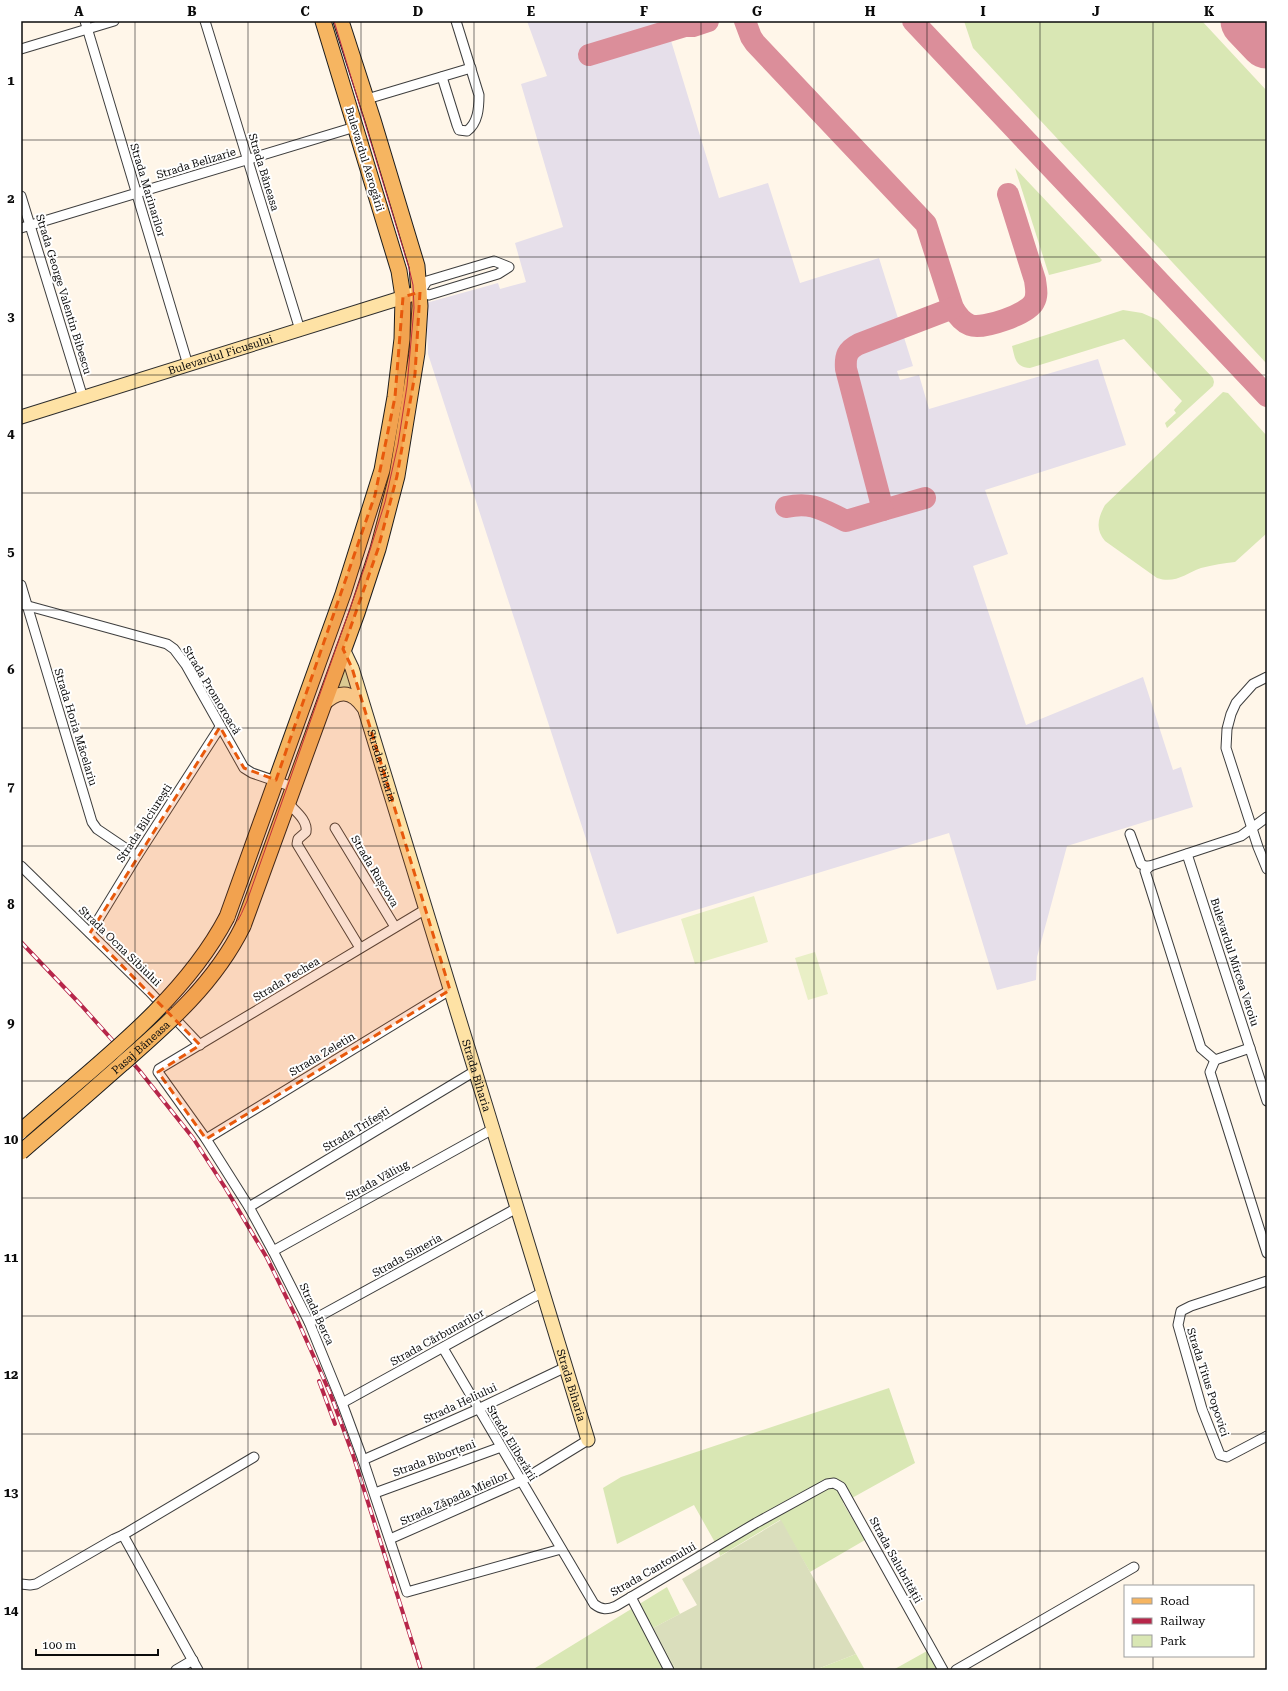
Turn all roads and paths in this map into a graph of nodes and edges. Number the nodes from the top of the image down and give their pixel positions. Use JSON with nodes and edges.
{"nodes":[{"id":1,"x":114,"y":21,"type":"edge"},
{"id":2,"x":205,"y":21,"type":"edge"},
{"id":3,"x":323,"y":21,"type":"edge"},
{"id":4,"x":341,"y":21,"type":"edge"},
{"id":5,"x":456,"y":21,"type":"edge"},
{"id":6,"x":86,"y":25,"type":"edge"},
{"id":7,"x":21,"y":49,"type":"edge"},
{"id":8,"x":471,"y":68,"type":"junction"},
{"id":9,"x":442,"y":77,"type":"junction"},
{"id":10,"x":366,"y":99,"type":"junction"},
{"id":11,"x":355,"y":127,"type":"junction"},
{"id":12,"x":247,"y":160,"type":"junction"},
{"id":13,"x":137,"y":193,"type":"junction"},
{"id":14,"x":21,"y":196,"type":"edge"},
{"id":15,"x":25,"y":227,"type":"edge"},
{"id":16,"x":420,"y":292,"type":"junction"},
{"id":17,"x":403,"y":298,"type":"junction"},
{"id":18,"x":300,"y":330,"type":"junction"},
{"id":19,"x":188,"y":365,"type":"junction"},
{"id":20,"x":83,"y":398,"type":"junction"},
{"id":21,"x":21,"y":417,"type":"edge"},
{"id":22,"x":21,"y":585,"type":"edge"},
{"id":23,"x":24,"y":605,"type":"edge"},
{"id":24,"x":343,"y":649,"type":"junction"},
{"id":25,"x":1267,"y":677,"type":"edge"},
{"id":26,"x":323,"y":705,"type":"junction"},
{"id":27,"x":365,"y":710,"type":"junction"},
{"id":28,"x":220,"y":727,"type":"junction"},
{"id":29,"x":276,"y":780,"type":"junction"},
{"id":30,"x":293,"y":787,"type":"junction"},
{"id":31,"x":288,"y":803,"type":"junction"},
{"id":32,"x":1267,"y":817,"type":"edge"},
{"id":33,"x":335,"y":828,"type":"dead end"},
{"id":34,"x":1252,"y":828,"type":"junction"},
{"id":35,"x":1130,"y":834,"type":"dead end"},
{"id":36,"x":1187,"y":854,"type":"junction"},
{"id":37,"x":137,"y":856,"type":"junction"},
{"id":38,"x":21,"y":866,"type":"edge"},
{"id":39,"x":1150,"y":866,"type":"junction"},
{"id":40,"x":1267,"y":869,"type":"edge"},
{"id":41,"x":426,"y":909,"type":"junction"},
{"id":42,"x":395,"y":927,"type":"junction"},
{"id":43,"x":90,"y":933,"type":"junction"},
{"id":44,"x":360,"y":948,"type":"junction"},
{"id":45,"x":450,"y":990,"type":"junction"},
{"id":46,"x":200,"y":1045,"type":"junction"},
{"id":47,"x":1250,"y":1048,"type":"junction"},
{"id":48,"x":1215,"y":1060,"type":"junction"},
{"id":49,"x":159,"y":1069,"type":"joint"},
{"id":50,"x":475,"y":1071,"type":"junction"},
{"id":51,"x":1267,"y":1101,"type":"edge"},
{"id":52,"x":493,"y":1129,"type":"junction"},
{"id":53,"x":21,"y":1131,"type":"edge"},
{"id":54,"x":206,"y":1139,"type":"junction"},
{"id":55,"x":21,"y":1152,"type":"edge"},
{"id":56,"x":249,"y":1207,"type":"junction"},
{"id":57,"x":517,"y":1208,"type":"junction"},
{"id":58,"x":273,"y":1251,"type":"junction"},
{"id":59,"x":1267,"y":1253,"type":"edge"},
{"id":60,"x":1267,"y":1281,"type":"edge"},
{"id":61,"x":543,"y":1292,"type":"junction"},
{"id":62,"x":309,"y":1322,"type":"junction"},
{"id":63,"x":443,"y":1348,"type":"junction"},
{"id":64,"x":566,"y":1367,"type":"junction"},
{"id":65,"x":342,"y":1403,"type":"junction"},
{"id":66,"x":478,"y":1409,"type":"junction"},
{"id":67,"x":1267,"y":1436,"type":"edge"},
{"id":68,"x":588,"y":1440,"type":"joint"},
{"id":69,"x":501,"y":1447,"type":"junction"},
{"id":70,"x":254,"y":1457,"type":"dead end"},
{"id":71,"x":363,"y":1460,"type":"junction"},
{"id":72,"x":521,"y":1481,"type":"junction"},
{"id":73,"x":814,"y":1490,"type":"joint"},
{"id":74,"x":374,"y":1493,"type":"junction"},
{"id":75,"x":123,"y":1535,"type":"junction"},
{"id":76,"x":390,"y":1539,"type":"junction"},
{"id":77,"x":562,"y":1549,"type":"junction"},
{"id":78,"x":1134,"y":1567,"type":"dead end"},
{"id":79,"x":21,"y":1584,"type":"edge"},
{"id":80,"x":631,"y":1597,"type":"junction"},
{"id":81,"x":193,"y":1660,"type":"junction"},
{"id":82,"x":176,"y":1670,"type":"edge"},
{"id":83,"x":198,"y":1670,"type":"edge"},
{"id":84,"x":669,"y":1670,"type":"edge"},
{"id":85,"x":943,"y":1670,"type":"edge"},
{"id":86,"x":956,"y":1670,"type":"edge"}],
"edges":[{"from":1,"to":6,"type":"street"},
{"from":2,"to":12,"type":"street","name":"Strada Băneasa"},
{"from":3,"to":11,"type":"main road","name":"Bulevardul Aerogării"},
{"from":4,"to":10,"type":"main road","name":"Bulevardul Aerogării"},
{"from":5,"to":8,"type":"street"},
{"from":6,"to":7,"type":"street"},
{"from":6,"to":13,"type":"street","name":"Strada Marinarilor"},
{"from":8,"to":9,"type":"street"},
{"from":8,"to":9,"type":"street"},
{"from":9,"to":10,"type":"street"},
{"from":10,"to":16,"type":"main road","name":"Bulevardul Aerogării"},
{"from":11,"to":12,"type":"street","name":"Strada Belizarie"},
{"from":11,"to":17,"type":"main road","name":"Bulevardul Aerogării"},
{"from":12,"to":13,"type":"street","name":"Strada Belizarie"},
{"from":12,"to":18,"type":"street","name":"Strada Băneasa"},
{"from":13,"to":15,"type":"street","name":"Strada Belizarie"},
{"from":13,"to":19,"type":"street","name":"Strada Marinarilor"},
{"from":14,"to":15,"type":"street","name":"Strada George Valentin Bibescu"},
{"from":15,"to":20,"type":"street","name":"Strada George Valentin Bibescu"},
{"from":16,"to":16,"type":"street","name":"Bulevardul Ficusului"},
{"from":16,"to":17,"type":"street","name":"Bulevardul Ficusului"},
{"from":16,"to":24,"type":"main road","name":"Bulevardul Aerogării"},
{"from":17,"to":18,"type":"street","name":"Bulevardul Ficusului"},
{"from":17,"to":29,"type":"main road","name":"Bulevardul Aerogării"},
{"from":18,"to":19,"type":"street","name":"Bulevardul Ficusului"},
{"from":19,"to":20,"type":"street","name":"Bulevardul Ficusului"},
{"from":20,"to":21,"type":"street","name":"Bulevardul Ficusului"},
{"from":22,"to":23,"type":"street","name":"Strada Horia Măcelariu"},
{"from":23,"to":28,"type":"street","name":"Strada Promoroacă"},
{"from":23,"to":37,"type":"street","name":"Strada Horia Măcelariu"},
{"from":24,"to":26,"type":"main road","name":"Pasaj Băneasa"},
{"from":24,"to":27,"type":"street","name":"Strada Biharia"},
{"from":25,"to":34,"type":"street"},
{"from":26,"to":27,"type":"street","name":"Strada Biharia"},
{"from":26,"to":30,"type":"main road","name":"Pasaj Băneasa"},
{"from":27,"to":41,"type":"street","name":"Strada Biharia"},
{"from":28,"to":29,"type":"street","name":"Strada Promoroacă"},
{"from":28,"to":37,"type":"street","name":"Strada Bilciurești"},
{"from":29,"to":30,"type":"street","name":"Strada Promoroacă"},
{"from":29,"to":53,"type":"main road","name":"Pasaj Băneasa","bridge":true},
{"from":30,"to":31,"type":"main road","name":"Pasaj Băneasa"},
{"from":31,"to":44,"type":"street"},
{"from":31,"to":55,"type":"main road","name":"Pasaj Băneasa","bridge":true},
{"from":32,"to":34,"type":"street"},
{"from":33,"to":42,"type":"street","name":"Strada Rușcova"},
{"from":34,"to":36,"type":"street"},
{"from":34,"to":40,"type":"street"},
{"from":35,"to":39,"type":"street"},
{"from":36,"to":39,"type":"street"},
{"from":36,"to":47,"type":"street","name":"Bulevardul Mircea Veroiu"},
{"from":37,"to":43,"type":"street","name":"Strada Bilciurești"},
{"from":38,"to":43,"type":"street","name":"Strada Ocna Sibiului"},
{"from":39,"to":48,"type":"street"},
{"from":41,"to":42,"type":"street","name":"Strada Pechea"},
{"from":41,"to":45,"type":"street","name":"Strada Biharia"},
{"from":42,"to":44,"type":"street","name":"Strada Pechea"},
{"from":43,"to":46,"type":"street","name":"Strada Ocna Sibiului"},
{"from":44,"to":46,"type":"street","name":"Strada Pechea"},
{"from":45,"to":50,"type":"street","name":"Strada Biharia"},
{"from":45,"to":54,"type":"street","name":"Strada Zeletin"},
{"from":46,"to":49,"type":"street","name":"Strada Pechea"},
{"from":47,"to":48,"type":"street"},
{"from":47,"to":51,"type":"street","name":"Bulevardul Mircea Veroiu"},
{"from":48,"to":59,"type":"street"},
{"from":49,"to":54,"type":"street","name":"Strada Berca"},
{"from":50,"to":52,"type":"street","name":"Strada Biharia"},
{"from":50,"to":56,"type":"street","name":"Strada Trifești"},
{"from":52,"to":57,"type":"street","name":"Strada Biharia"},
{"from":52,"to":58,"type":"street","name":"Strada Văliug"},
{"from":54,"to":56,"type":"street","name":"Strada Berca"},
{"from":56,"to":58,"type":"street","name":"Strada Berca"},
{"from":57,"to":61,"type":"street","name":"Strada Biharia"},
{"from":57,"to":62,"type":"street","name":"Strada Simeria"},
{"from":58,"to":62,"type":"street","name":"Strada Berca"},
{"from":60,"to":67,"type":"street","name":"Strada Titus Popovici"},
{"from":61,"to":63,"type":"street","name":"Strada Cărbunarilor"},
{"from":61,"to":64,"type":"street","name":"Strada Biharia"},
{"from":62,"to":65,"type":"street","name":"Strada Berca"},
{"from":63,"to":65,"type":"street","name":"Strada Cărbunarilor"},
{"from":63,"to":66,"type":"street","name":"Strada Eliberării"},
{"from":64,"to":66,"type":"street","name":"Strada Heliului"},
{"from":64,"to":68,"type":"street","name":"Strada Biharia"},
{"from":65,"to":71,"type":"street","name":"Strada Berca"},
{"from":66,"to":69,"type":"street","name":"Strada Eliberării"},
{"from":66,"to":71,"type":"street","name":"Strada Heliului"},
{"from":68,"to":72,"type":"street","name":"Strada Zăpada Mieilor"},
{"from":69,"to":72,"type":"street","name":"Strada Eliberării"},
{"from":69,"to":74,"type":"street","name":"Strada Biborțeni"},
{"from":70,"to":75,"type":"street"},
{"from":71,"to":74,"type":"street","name":"Strada Berca"},
{"from":72,"to":76,"type":"street","name":"Strada Zăpada Mieilor"},
{"from":72,"to":77,"type":"street","name":"Strada Eliberării"},
{"from":73,"to":80,"type":"street","name":"Strada Cantonului"},
{"from":73,"to":85,"type":"street","name":"Strada Salubrității"},
{"from":74,"to":76,"type":"street","name":"Strada Berca"},
{"from":75,"to":79,"type":"street"},
{"from":75,"to":81,"type":"street"},
{"from":76,"to":77,"type":"street","name":"Strada Berca"},
{"from":77,"to":80,"type":"street","name":"Strada Cantonului"},
{"from":78,"to":86,"type":"street"},
{"from":80,"to":84,"type":"street"},
{"from":81,"to":82,"type":"street"},
{"from":81,"to":83,"type":"street"}]}
